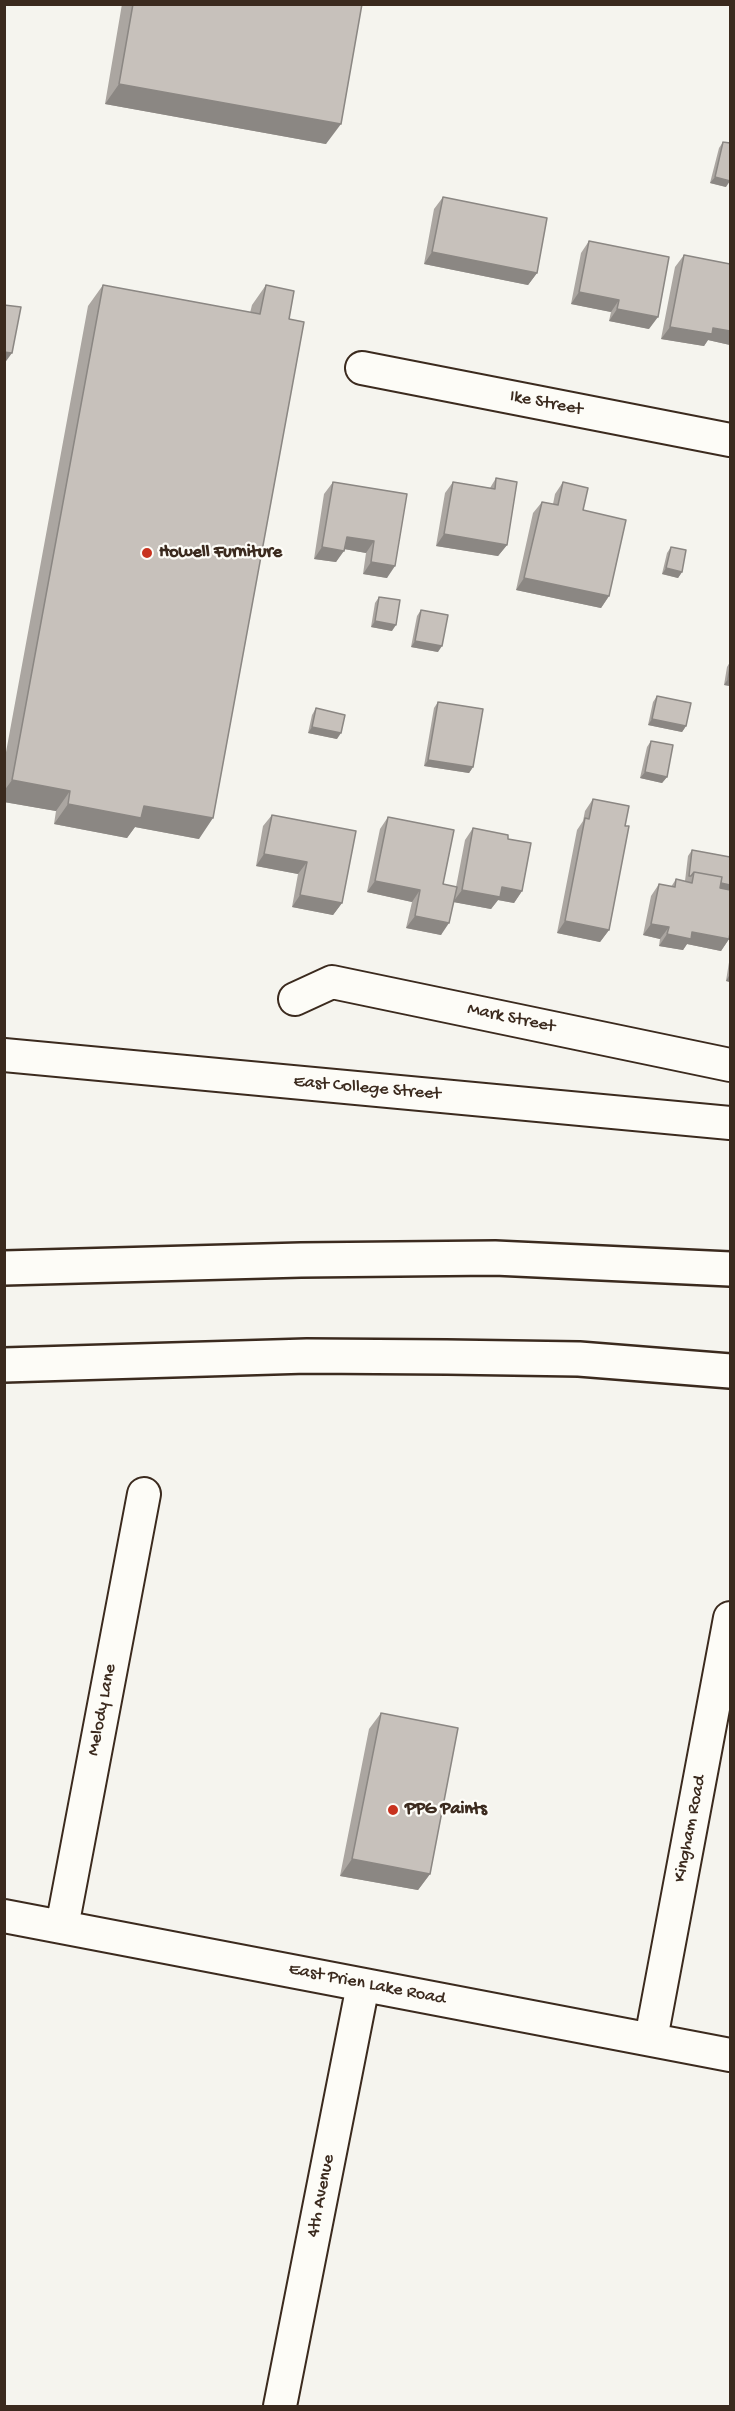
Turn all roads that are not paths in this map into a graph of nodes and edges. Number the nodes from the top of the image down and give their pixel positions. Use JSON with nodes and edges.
{"nodes":[{"id":1,"x":362,"y":368,"type":"dead end"},
{"id":2,"x":730,"y":440,"type":"edge"},
{"id":3,"x":295,"y":999,"type":"dead end"},
{"id":4,"x":4,"y":1055,"type":"edge"},
{"id":5,"x":730,"y":1065,"type":"edge"},
{"id":6,"x":730,"y":1123,"type":"edge"},
{"id":7,"x":4,"y":1268,"type":"edge"},
{"id":8,"x":730,"y":1269,"type":"edge"},
{"id":9,"x":4,"y":1365,"type":"edge"},
{"id":10,"x":730,"y":1371,"type":"edge"},
{"id":11,"x":144,"y":1494,"type":"dead end"},
{"id":12,"x":730,"y":1618,"type":"edge"},
{"id":13,"x":4,"y":1916,"type":"edge"},
{"id":14,"x":62,"y":1927,"type":"junction"},
{"id":15,"x":363,"y":1985,"type":"junction"},
{"id":16,"x":651,"y":2039,"type":"junction"},
{"id":17,"x":730,"y":2055,"type":"edge"},
{"id":18,"x":280,"y":2406,"type":"edge"}],
"edges":[{"from":1,"to":2,"type":"street","name":"Ike Street"},
{"from":3,"to":5,"type":"street","name":"Mark Street"},
{"from":4,"to":6,"type":"street","name":"East College Street"},
{"from":7,"to":8,"type":"highway"},
{"from":9,"to":10,"type":"highway"},
{"from":11,"to":14,"type":"street","name":"Melody Lane"},
{"from":12,"to":16,"type":"street","name":"Kingham Road"},
{"from":13,"to":14,"type":"street","name":"East Prien Lake Road"},
{"from":14,"to":15,"type":"street","name":"East Prien Lake Road"},
{"from":15,"to":16,"type":"street","name":"East Prien Lake Road"},
{"from":15,"to":18,"type":"street","name":"4th Avenue"},
{"from":16,"to":17,"type":"street","name":"East Prien Lake Road"}]}
